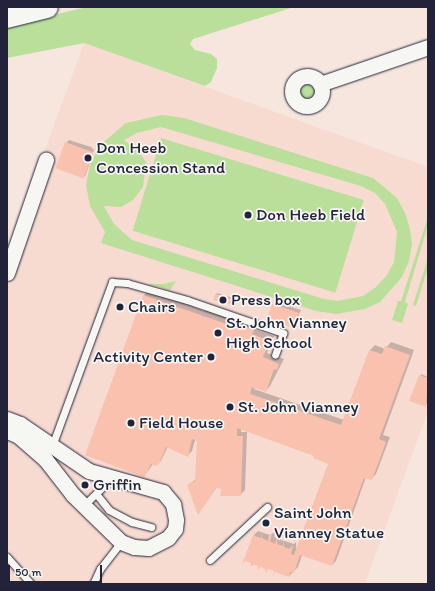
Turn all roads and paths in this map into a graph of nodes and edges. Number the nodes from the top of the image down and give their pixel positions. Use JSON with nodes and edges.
{"nodes":[{"id":1,"x":47,"y":7,"type":"edge"},
{"id":2,"x":7,"y":16,"type":"edge"},
{"id":3,"x":428,"y":47,"type":"edge"},
{"id":4,"x":320,"y":84,"type":"dead end"},
{"id":5,"x":46,"y":160,"type":"dead end"},
{"id":6,"x":7,"y":273,"type":"edge"},
{"id":7,"x":276,"y":355,"type":"dead end"},
{"id":8,"x":7,"y":419,"type":"edge"},
{"id":9,"x":7,"y":431,"type":"edge"},
{"id":10,"x":52,"y":446,"type":"junction"},
{"id":11,"x":107,"y":477,"type":"junction"},
{"id":12,"x":97,"y":495,"type":"junction"},
{"id":13,"x":84,"y":505,"type":"junction"},
{"id":14,"x":267,"y":507,"type":"dead end"},
{"id":15,"x":151,"y":527,"type":"dead end"},
{"id":16,"x":121,"y":542,"type":"junction"},
{"id":17,"x":7,"y":557,"type":"edge"},
{"id":18,"x":210,"y":560,"type":"dead end"},
{"id":19,"x":31,"y":584,"type":"edge"},
{"id":20,"x":93,"y":584,"type":"edge"}],
"edges":[{"from":1,"to":2,"type":"highway"},
{"from":3,"to":4,"type":"street"},
{"from":5,"to":6,"type":"street"},
{"from":7,"to":10,"type":"lane"},
{"from":8,"to":10,"type":"street"},
{"from":9,"to":13,"type":"street"},
{"from":10,"to":11,"type":"street"},
{"from":11,"to":12,"type":"lane"},
{"from":11,"to":16,"type":"street"},
{"from":12,"to":13,"type":"lane"},
{"from":12,"to":15,"type":"lane"},
{"from":13,"to":16,"type":"street"},
{"from":14,"to":18,"type":"lane"},
{"from":16,"to":20,"type":"lane"},
{"from":17,"to":19,"type":"lane"}]}
